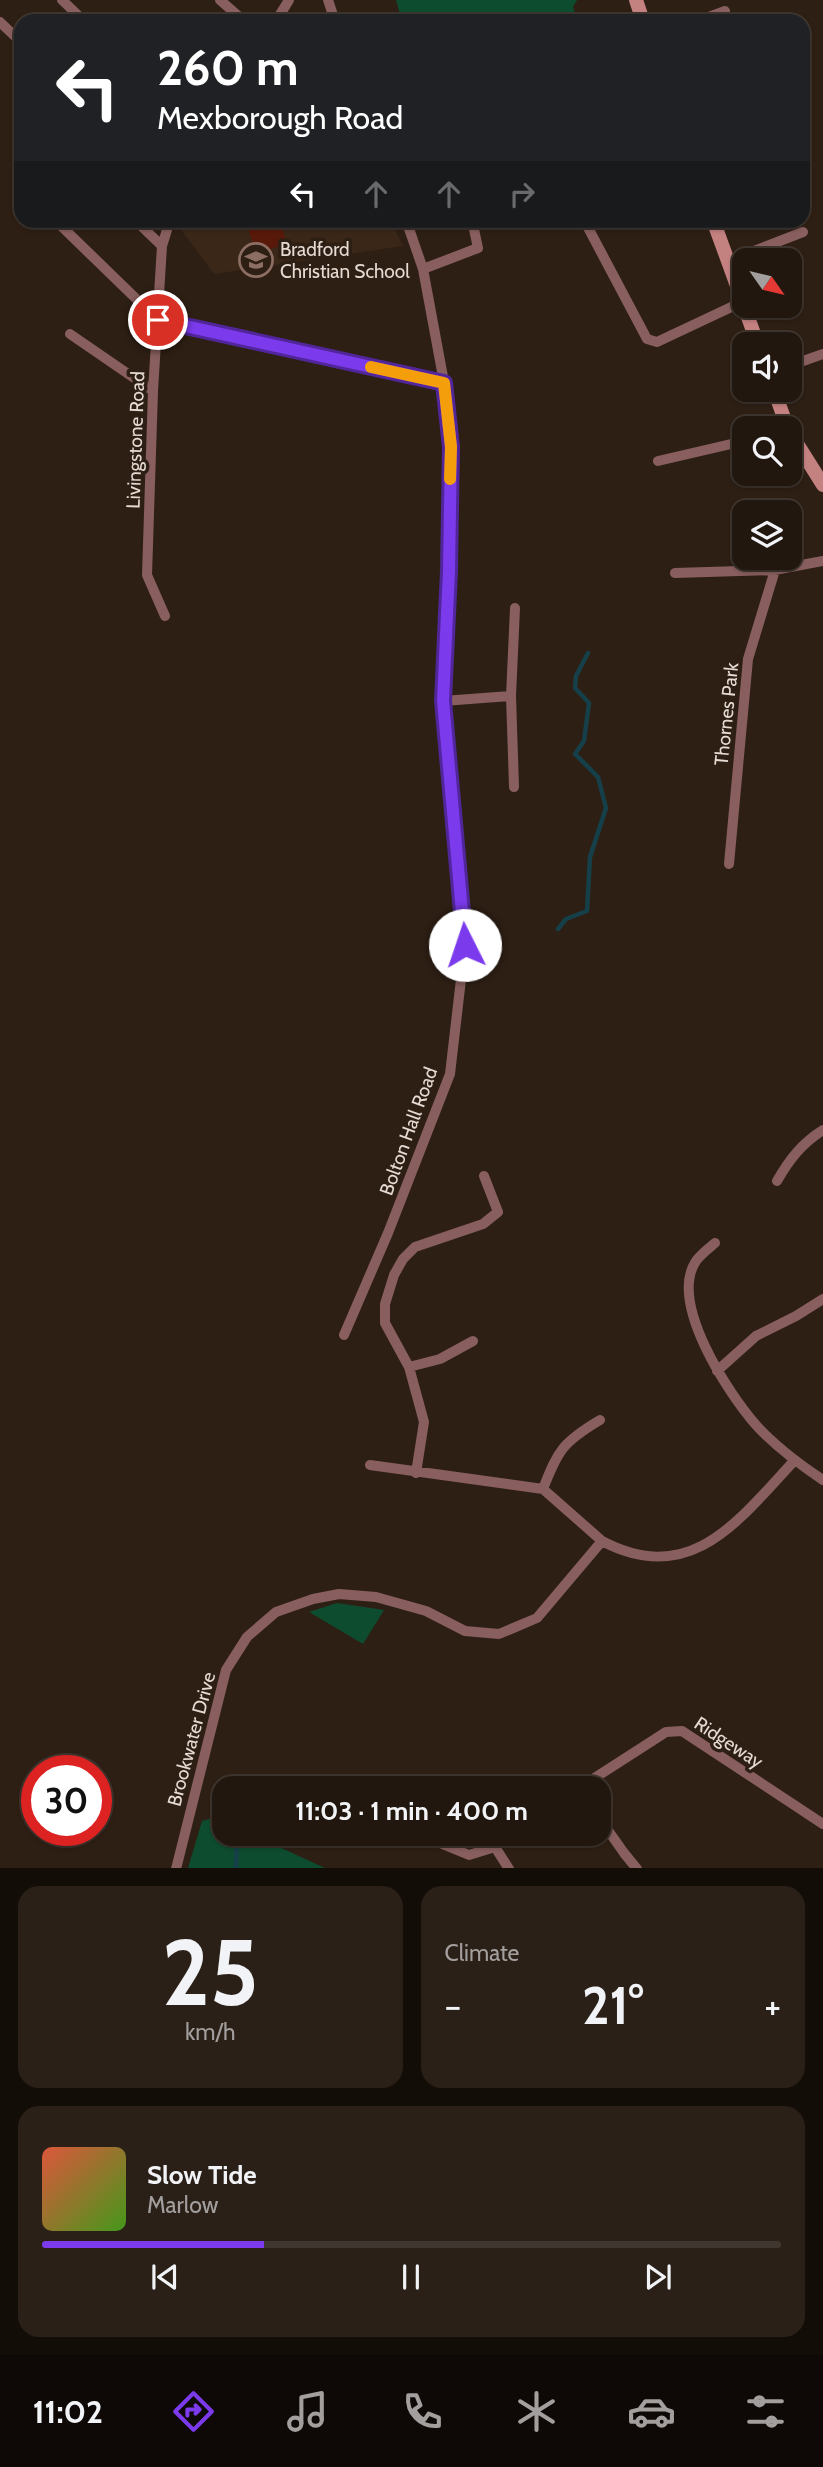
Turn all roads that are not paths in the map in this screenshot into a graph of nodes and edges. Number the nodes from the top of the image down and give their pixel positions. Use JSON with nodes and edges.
{"nodes":[{"id":1,"x":62,"y":0,"type":"edge"},
{"id":2,"x":220,"y":0,"type":"edge"},
{"id":3,"x":725,"y":11,"type":"dead end"},
{"id":4,"x":77,"y":14,"type":"edge"},
{"id":5,"x":236,"y":14,"type":"edge"},
{"id":6,"x":717,"y":14,"type":"edge"},
{"id":7,"x":0,"y":22,"type":"edge"},
{"id":8,"x":14,"y":35,"type":"edge"},
{"id":9,"x":63,"y":228,"type":"edge"},
{"id":10,"x":143,"y":228,"type":"edge"},
{"id":11,"x":168,"y":228,"type":"edge"},
{"id":12,"x":409,"y":228,"type":"edge"},
{"id":13,"x":474,"y":228,"type":"edge"},
{"id":14,"x":588,"y":228,"type":"edge"},
{"id":15,"x":716,"y":228,"type":"edge"},
{"id":16,"x":803,"y":232,"type":"dead end"},
{"id":17,"x":162,"y":246,"type":"junction"},
{"id":18,"x":727,"y":261,"type":"junction"},
{"id":19,"x":423,"y":269,"type":"junction"},
{"id":20,"x":732,"y":274,"type":"edge"},
{"id":21,"x":732,"y":309,"type":"edge"},
{"id":22,"x":158,"y":320,"type":"junction"},
{"id":23,"x":70,"y":334,"type":"dead end"},
{"id":24,"x":823,"y":354,"type":"edge"},
{"id":25,"x":802,"y":361,"type":"edge"},
{"id":26,"x":444,"y":383,"type":"junction"},
{"id":27,"x":153,"y":391,"type":"junction"},
{"id":28,"x":732,"y":445,"type":"edge"},
{"id":29,"x":802,"y":451,"type":"edge"},
{"id":30,"x":658,"y":461,"type":"dead end"},
{"id":31,"x":823,"y":485,"type":"edge"},
{"id":32,"x":823,"y":561,"type":"edge"},
{"id":33,"x":802,"y":565,"type":"edge"},
{"id":34,"x":775,"y":570,"type":"joint"},
{"id":35,"x":675,"y":573,"type":"dead end"},
{"id":36,"x":515,"y":608,"type":"dead end"},
{"id":37,"x":165,"y":616,"type":"dead end"},
{"id":38,"x":511,"y":696,"type":"junction"},
{"id":39,"x":443,"y":701,"type":"junction"},
{"id":40,"x":514,"y":787,"type":"dead end"},
{"id":41,"x":729,"y":864,"type":"dead end"},
{"id":42,"x":823,"y":1130,"type":"edge"},
{"id":43,"x":484,"y":1177,"type":"dead end"},
{"id":44,"x":777,"y":1181,"type":"dead end"},
{"id":45,"x":715,"y":1243,"type":"dead end"},
{"id":46,"x":823,"y":1299,"type":"edge"},
{"id":47,"x":344,"y":1335,"type":"dead end"},
{"id":48,"x":473,"y":1341,"type":"dead end"},
{"id":49,"x":409,"y":1367,"type":"junction"},
{"id":50,"x":717,"y":1371,"type":"junction"},
{"id":51,"x":600,"y":1420,"type":"dead end"},
{"id":52,"x":794,"y":1461,"type":"junction"},
{"id":53,"x":370,"y":1465,"type":"dead end"},
{"id":54,"x":416,"y":1473,"type":"junction"},
{"id":55,"x":823,"y":1480,"type":"edge"},
{"id":56,"x":543,"y":1489,"type":"junction"},
{"id":57,"x":602,"y":1541,"type":"junction"},
{"id":58,"x":598,"y":1776,"type":"edge"},
{"id":59,"x":823,"y":1824,"type":"edge"},
{"id":60,"x":611,"y":1834,"type":"edge"},
{"id":61,"x":447,"y":1846,"type":"edge"},
{"id":62,"x":495,"y":1847,"type":"joint"},
{"id":63,"x":176,"y":1868,"type":"edge"},
{"id":64,"x":509,"y":1868,"type":"edge"},
{"id":65,"x":637,"y":1868,"type":"edge"}],
"edges":[{"from":1,"to":4,"type":"street"},
{"from":2,"to":5,"type":"street"},
{"from":3,"to":6,"type":"street"},
{"from":7,"to":8,"type":"street"},
{"from":9,"to":22,"type":"street"},
{"from":10,"to":17,"type":"street"},
{"from":11,"to":17,"type":"street","name":"Livingstone Road"},
{"from":12,"to":19,"type":"street","name":"Bolton Hall Road"},
{"from":13,"to":19,"type":"street"},
{"from":14,"to":21,"type":"street"},
{"from":15,"to":18,"type":"street"},
{"from":16,"to":18,"type":"street"},
{"from":17,"to":22,"type":"street","name":"Livingstone Road"},
{"from":18,"to":20,"type":"street"},
{"from":19,"to":26,"type":"street","name":"Bolton Hall Road"},
{"from":22,"to":26,"type":"street"},
{"from":22,"to":27,"type":"street","name":"Livingstone Road"},
{"from":23,"to":27,"type":"street"},
{"from":24,"to":25,"type":"street"},
{"from":26,"to":39,"type":"street","name":"Bolton Hall Road"},
{"from":27,"to":37,"type":"street","name":"Livingstone Road"},
{"from":28,"to":30,"type":"street"},
{"from":29,"to":31,"type":"street"},
{"from":32,"to":33,"type":"street"},
{"from":34,"to":35,"type":"street"},
{"from":34,"to":41,"type":"street","name":"Thornes Park"},
{"from":36,"to":38,"type":"street"},
{"from":38,"to":39,"type":"street"},
{"from":38,"to":40,"type":"street"},
{"from":39,"to":47,"type":"street","name":"Bolton Hall Road"},
{"from":42,"to":44,"type":"street"},
{"from":43,"to":49,"type":"street"},
{"from":45,"to":50,"type":"street"},
{"from":46,"to":50,"type":"street"},
{"from":48,"to":49,"type":"street"},
{"from":49,"to":54,"type":"street"},
{"from":50,"to":52,"type":"street"},
{"from":51,"to":56,"type":"street"},
{"from":52,"to":55,"type":"street"},
{"from":52,"to":57,"type":"street"},
{"from":53,"to":54,"type":"street"},
{"from":54,"to":56,"type":"street"},
{"from":56,"to":57,"type":"street"},
{"from":57,"to":63,"type":"street","name":"Brookwater Drive"},
{"from":58,"to":59,"type":"street","name":"Ridgeway"},
{"from":60,"to":65,"type":"street"},
{"from":61,"to":62,"type":"street"},
{"from":62,"to":64,"type":"street"}]}
